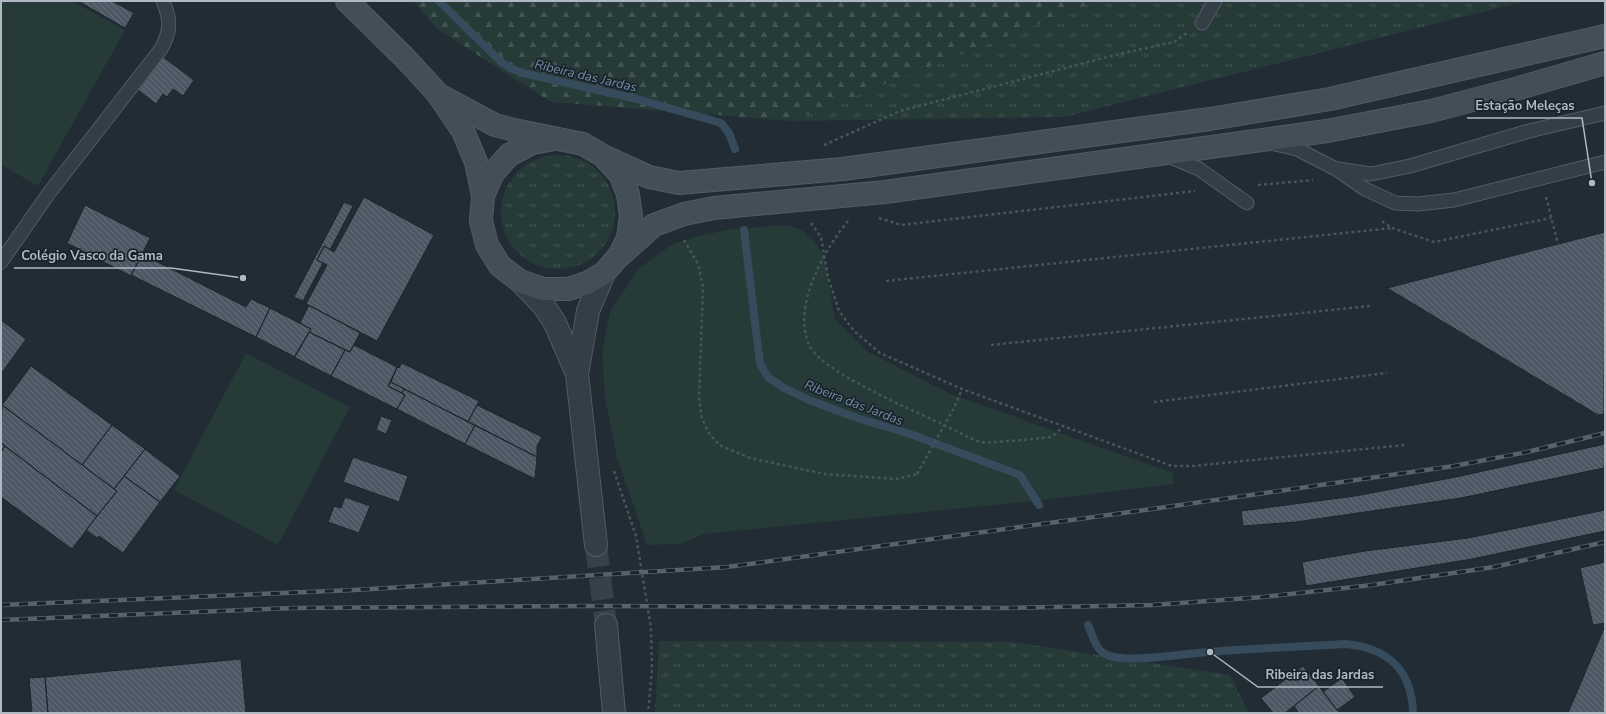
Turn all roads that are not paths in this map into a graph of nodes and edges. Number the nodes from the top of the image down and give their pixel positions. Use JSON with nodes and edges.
{"nodes":[{"id":1,"x":163,"y":1,"type":"edge"},
{"id":2,"x":347,"y":1,"type":"edge"},
{"id":3,"x":1214,"y":1,"type":"edge"},
{"id":4,"x":1202,"y":23,"type":"road end"},
{"id":5,"x":1605,"y":36,"type":"edge"},
{"id":6,"x":1605,"y":63,"type":"edge"},
{"id":7,"x":438,"y":94,"type":"junction"},
{"id":8,"x":1605,"y":113,"type":"edge"},
{"id":9,"x":557,"y":139,"type":"junction"},
{"id":10,"x":1260,"y":140,"type":"junction"},
{"id":11,"x":1163,"y":153,"type":"junction"},
{"id":12,"x":605,"y":157,"type":"junction"},
{"id":13,"x":1605,"y":162,"type":"edge"},
{"id":14,"x":1336,"y":169,"type":"junction"},
{"id":15,"x":483,"y":196,"type":"junction"},
{"id":16,"x":1247,"y":203,"type":"dead end"},
{"id":17,"x":1,"y":262,"type":"edge"},
{"id":18,"x":611,"y":266,"type":"junction"},
{"id":19,"x":520,"y":281,"type":"junction"},
{"id":20,"x":577,"y":374,"type":"junction"},
{"id":21,"x":596,"y":545,"type":"tunnel mouth"},
{"id":22,"x":606,"y":625,"type":"tunnel mouth"},
{"id":23,"x":614,"y":713,"type":"edge"}],
"edges":[{"from":1,"to":17,"type":"lane"},
{"from":2,"to":7,"type":"main road"},
{"from":3,"to":4,"type":"lane"},
{"from":5,"to":12,"type":"main road"},
{"from":6,"to":10,"type":"main road"},
{"from":7,"to":9,"type":"main road"},
{"from":7,"to":15,"type":"main road"},
{"from":8,"to":14,"type":"lane"},
{"from":9,"to":12,"type":"main road"},
{"from":9,"to":15,"type":"main road"},
{"from":10,"to":11,"type":"main road"},
{"from":10,"to":14,"type":"lane"},
{"from":11,"to":16,"type":"lane"},
{"from":11,"to":18,"type":"main road"},
{"from":12,"to":18,"type":"main road"},
{"from":13,"to":14,"type":"lane"},
{"from":15,"to":19,"type":"main road"},
{"from":18,"to":19,"type":"main road"},
{"from":18,"to":20,"type":"street"},
{"from":19,"to":20,"type":"street"},
{"from":20,"to":21,"type":"street"},
{"from":22,"to":23,"type":"street"}]}
